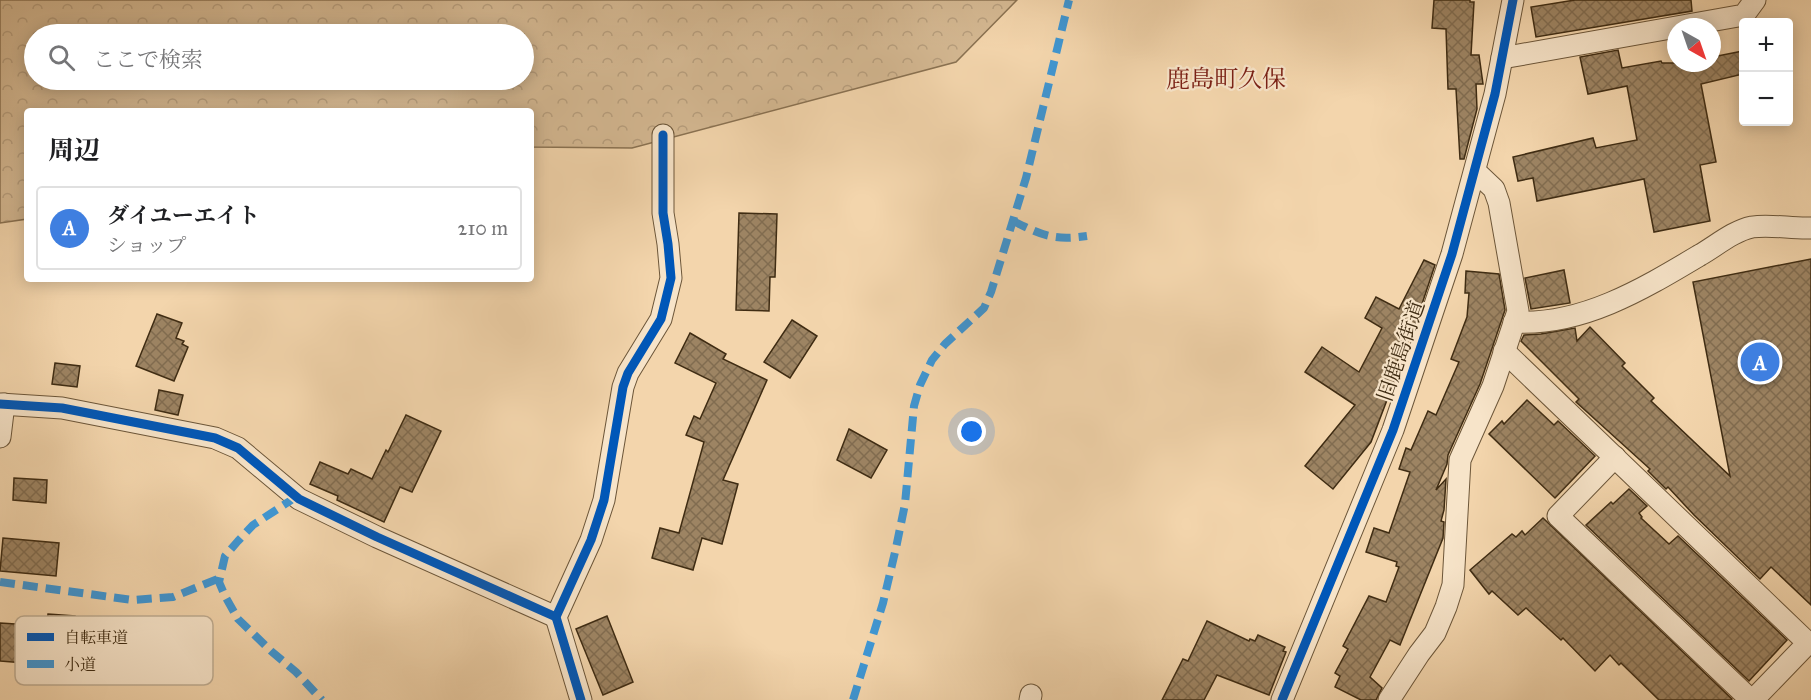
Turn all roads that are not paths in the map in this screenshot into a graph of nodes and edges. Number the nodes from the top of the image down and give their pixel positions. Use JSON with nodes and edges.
{"nodes":[{"id":1,"x":1513,"y":0,"type":"edge"},
{"id":2,"x":1755,"y":0,"type":"edge"},
{"id":3,"x":1502,"y":58,"type":"junction"},
{"id":4,"x":663,"y":135,"type":"dead end"},
{"id":5,"x":1475,"y":171,"type":"junction"},
{"id":6,"x":1811,"y":228,"type":"edge"},
{"id":7,"x":1514,"y":322,"type":"junction"},
{"id":8,"x":1504,"y":351,"type":"junction"},
{"id":9,"x":2,"y":404,"type":"edge"},
{"id":10,"x":0,"y":436,"type":"edge"},
{"id":11,"x":1615,"y":457,"type":"junction"},
{"id":12,"x":556,"y":617,"type":"junction"},
{"id":13,"x":581,"y":700,"type":"edge"},
{"id":14,"x":1282,"y":700,"type":"edge"},
{"id":15,"x":1389,"y":700,"type":"edge"},
{"id":16,"x":1752,"y":700,"type":"edge"}],
"edges":[{"from":1,"to":3,"type":"street","name":"旧鹿島街道"},
{"from":2,"to":3,"type":"street"},
{"from":3,"to":5,"type":"street","name":"旧鹿島街道"},
{"from":4,"to":12,"type":"street"},
{"from":5,"to":7,"type":"street"},
{"from":5,"to":14,"type":"street","name":"旧鹿島街道"},
{"from":6,"to":7,"type":"street"},
{"from":7,"to":8,"type":"street"},
{"from":8,"to":11,"type":"street"},
{"from":8,"to":15,"type":"street"},
{"from":9,"to":10,"type":"street"},
{"from":9,"to":12,"type":"street"},
{"from":11,"to":16,"type":"street"},
{"from":11,"to":16,"type":"street"},
{"from":12,"to":13,"type":"street"}]}
